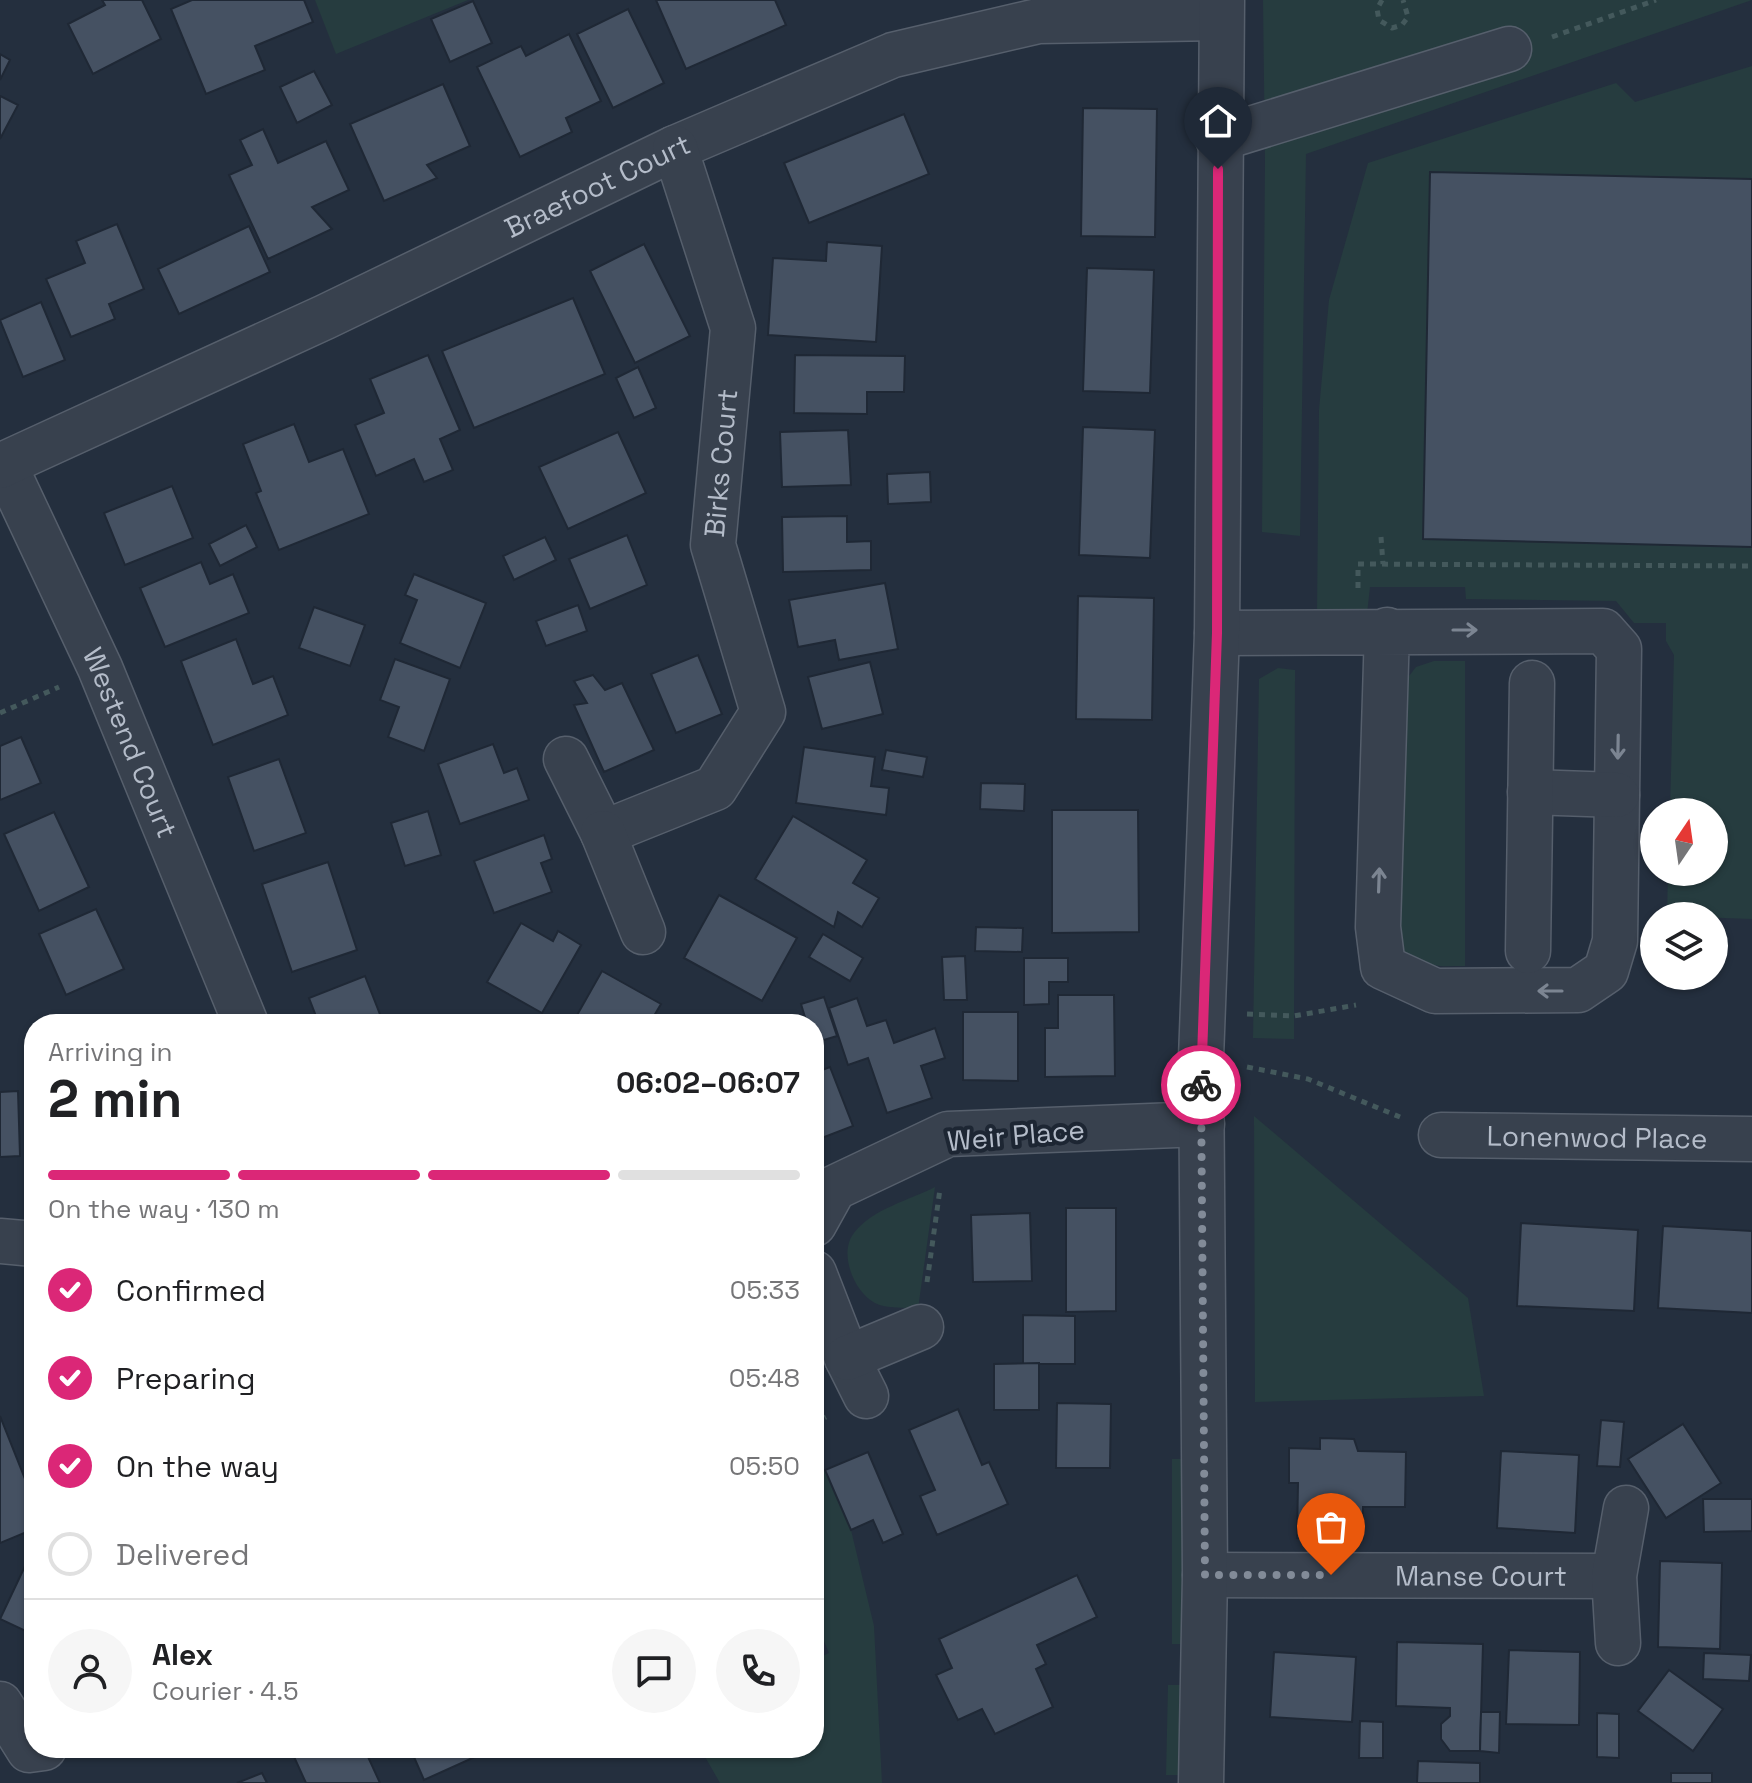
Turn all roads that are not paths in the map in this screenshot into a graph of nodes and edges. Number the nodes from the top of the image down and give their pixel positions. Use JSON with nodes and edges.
{"nodes":[{"id":1,"x":1222,"y":9,"type":"edge"},
{"id":2,"x":1509,"y":49,"type":"road end"},
{"id":3,"x":1218,"y":139,"type":"junction"},
{"id":4,"x":675,"y":148,"type":"junction"},
{"id":5,"x":2,"y":465,"type":"edge"},
{"id":6,"x":1387,"y":630,"type":"junction"},
{"id":7,"x":1217,"y":633,"type":"junction"},
{"id":8,"x":1532,"y":683,"type":"dead end"},
{"id":9,"x":566,"y":759,"type":"dead end"},
{"id":10,"x":1530,"y":792,"type":"junction"},
{"id":11,"x":1617,"y":795,"type":"junction"},
{"id":12,"x":603,"y":833,"type":"junction"},
{"id":13,"x":643,"y":932,"type":"dead end"},
{"id":14,"x":1528,"y":951,"type":"dead end"},
{"id":15,"x":242,"y":1014,"type":"edge"},
{"id":16,"x":1202,"y":1124,"type":"junction"},
{"id":17,"x":1441,"y":1135,"type":"road end"},
{"id":18,"x":1752,"y":1139,"type":"edge"},
{"id":19,"x":824,"y":1206,"type":"edge"},
{"id":20,"x":0,"y":1241,"type":"edge"},
{"id":21,"x":24,"y":1243,"type":"edge"},
{"id":22,"x":824,"y":1298,"type":"edge"},
{"id":23,"x":921,"y":1327,"type":"road end"},
{"id":24,"x":1626,"y":1508,"type":"dead end"},
{"id":25,"x":1205,"y":1575,"type":"junction"},
{"id":26,"x":1614,"y":1576,"type":"junction"},
{"id":27,"x":1618,"y":1643,"type":"dead end"},
{"id":28,"x":0,"y":1704,"type":"edge"},
{"id":29,"x":24,"y":1749,"type":"edge"},
{"id":30,"x":1201,"y":1783,"type":"edge"}],
"edges":[{"from":1,"to":3,"type":"street"},
{"from":1,"to":4,"type":"street","name":"Braefoot Court"},
{"from":2,"to":3,"type":"street"},
{"from":3,"to":7,"type":"street"},
{"from":4,"to":5,"type":"street","name":"Braefoot Court"},
{"from":4,"to":12,"type":"street","name":"Birks Court"},
{"from":5,"to":15,"type":"street","name":"Westend Court"},
{"from":6,"to":7,"type":"street"},
{"from":6,"to":11,"type":"street","one_way":true},
{"from":11,"to":6,"type":"street","one_way":true},
{"from":7,"to":16,"type":"street"},
{"from":8,"to":10,"type":"street"},
{"from":9,"to":12,"type":"street"},
{"from":10,"to":11,"type":"street"},
{"from":10,"to":14,"type":"street"},
{"from":12,"to":13,"type":"street"},
{"from":16,"to":19,"type":"street","name":"Weir Place"},
{"from":16,"to":25,"type":"street"},
{"from":17,"to":18,"type":"street","name":"Lonenwod Place"},
{"from":20,"to":21,"type":"street"},
{"from":22,"to":23,"type":"street"},
{"from":24,"to":26,"type":"street"},
{"from":25,"to":26,"type":"street","name":"Manse Court"},
{"from":25,"to":30,"type":"street"},
{"from":26,"to":27,"type":"street"},
{"from":28,"to":29,"type":"street"}]}
